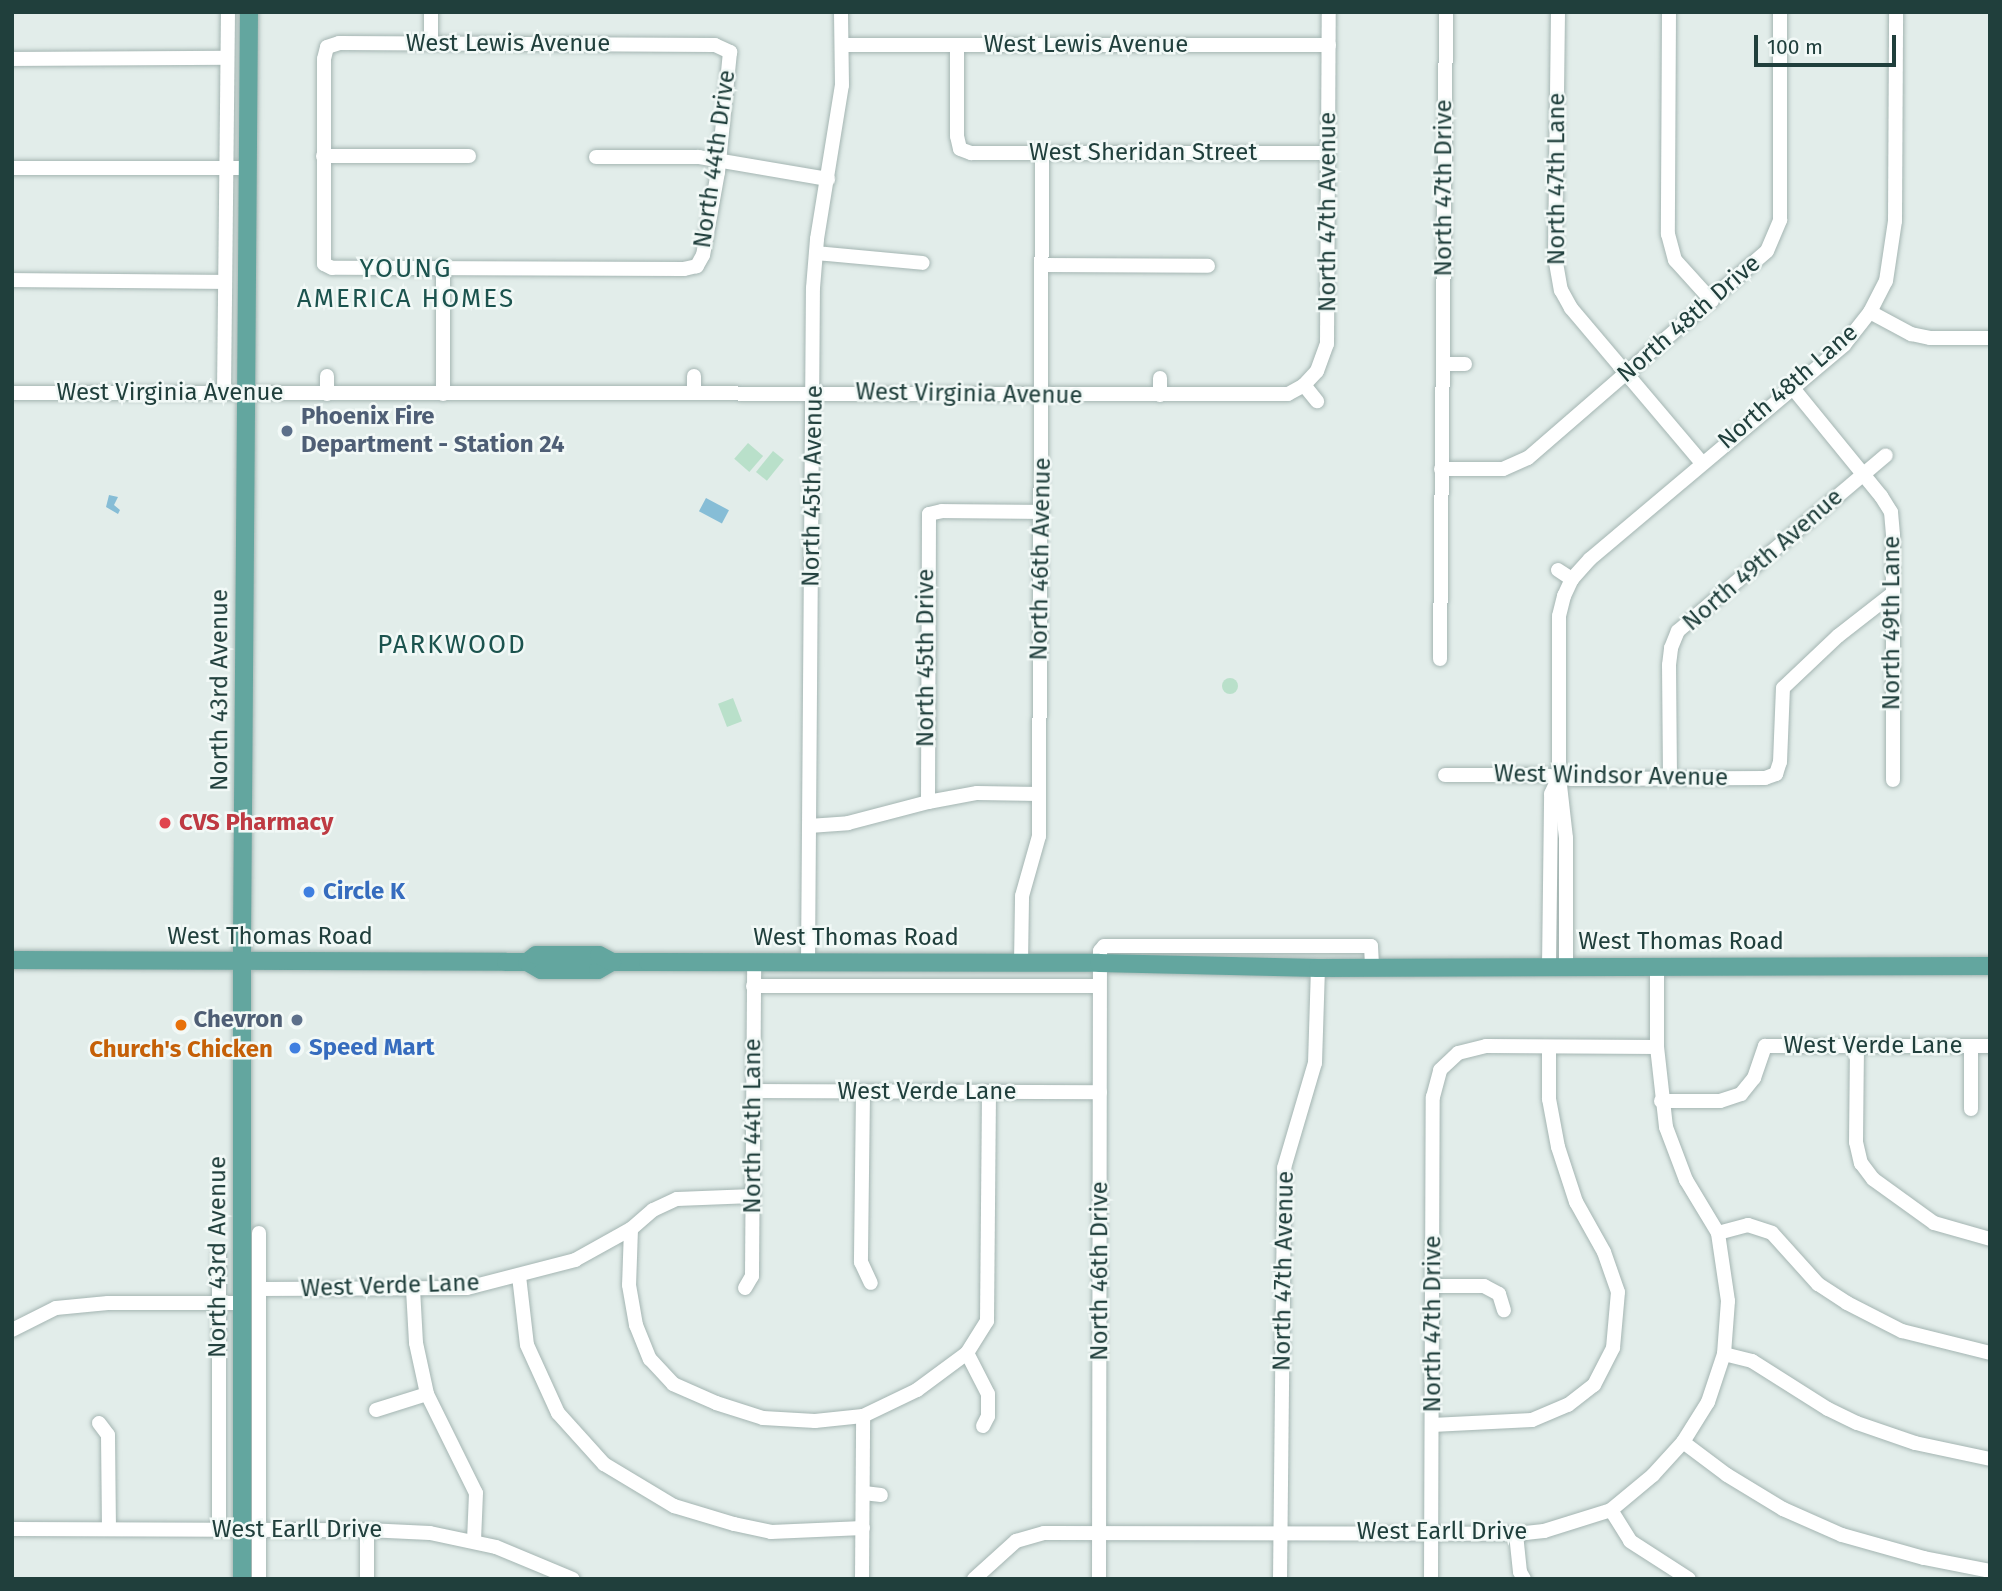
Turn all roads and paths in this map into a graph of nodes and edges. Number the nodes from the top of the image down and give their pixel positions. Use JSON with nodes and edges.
{"nodes":[{"id":1,"x":228,"y":12,"type":"edge"},
{"id":2,"x":249,"y":12,"type":"edge"},
{"id":3,"x":431,"y":12,"type":"edge"},
{"id":4,"x":841,"y":12,"type":"edge"},
{"id":5,"x":1329,"y":12,"type":"edge"},
{"id":6,"x":1446,"y":12,"type":"edge"},
{"id":7,"x":1558,"y":12,"type":"edge"},
{"id":8,"x":1669,"y":12,"type":"edge"},
{"id":9,"x":1780,"y":12,"type":"edge"},
{"id":10,"x":1896,"y":12,"type":"edge"},
{"id":11,"x":431,"y":44,"type":"junction"},
{"id":12,"x":843,"y":45,"type":"junction"},
{"id":13,"x":957,"y":45,"type":"junction"},
{"id":14,"x":1329,"y":45,"type":"junction"},
{"id":15,"x":730,"y":52,"type":"joint"},
{"id":16,"x":12,"y":58,"type":"edge"},
{"id":17,"x":227,"y":58,"type":"junction"},
{"id":18,"x":1042,"y":153,"type":"junction"},
{"id":19,"x":1328,"y":153,"type":"junction"},
{"id":20,"x":323,"y":156,"type":"junction"},
{"id":21,"x":469,"y":156,"type":"dead end"},
{"id":22,"x":596,"y":157,"type":"dead end"},
{"id":23,"x":719,"y":160,"type":"junction"},
{"id":24,"x":12,"y":168,"type":"edge"},
{"id":25,"x":226,"y":168,"type":"junction"},
{"id":26,"x":249,"y":169,"type":"junction"},
{"id":27,"x":828,"y":179,"type":"junction"},
{"id":28,"x":816,"y":253,"type":"junction"},
{"id":29,"x":923,"y":263,"type":"dead end"},
{"id":30,"x":1043,"y":265,"type":"junction"},
{"id":31,"x":1208,"y":265,"type":"dead end"},
{"id":32,"x":443,"y":268,"type":"junction"},
{"id":33,"x":12,"y":280,"type":"edge"},
{"id":34,"x":225,"y":282,"type":"junction"},
{"id":35,"x":1712,"y":301,"type":"junction"},
{"id":36,"x":1870,"y":313,"type":"junction"},
{"id":37,"x":1990,"y":338,"type":"edge"},
{"id":38,"x":1443,"y":364,"type":"junction"},
{"id":39,"x":1465,"y":364,"type":"dead end"},
{"id":40,"x":1626,"y":375,"type":"junction"},
{"id":41,"x":327,"y":376,"type":"dead end"},
{"id":42,"x":694,"y":376,"type":"dead end"},
{"id":43,"x":562,"y":377,"type":"dead end"},
{"id":44,"x":1160,"y":378,"type":"dead end"},
{"id":45,"x":1304,"y":385,"type":"junction"},
{"id":46,"x":1792,"y":387,"type":"junction"},
{"id":47,"x":12,"y":393,"type":"edge"},
{"id":48,"x":224,"y":393,"type":"junction"},
{"id":49,"x":246,"y":393,"type":"junction"},
{"id":50,"x":694,"y":393,"type":"junction"},
{"id":51,"x":814,"y":393,"type":"junction"},
{"id":52,"x":327,"y":394,"type":"junction"},
{"id":53,"x":443,"y":394,"type":"junction"},
{"id":54,"x":562,"y":394,"type":"junction"},
{"id":55,"x":1043,"y":395,"type":"junction"},
{"id":56,"x":1160,"y":395,"type":"junction"},
{"id":57,"x":1317,"y":401,"type":"dead end"},
{"id":58,"x":1886,"y":455,"type":"dead end"},
{"id":59,"x":1701,"y":462,"type":"junction"},
{"id":60,"x":1441,"y":469,"type":"junction"},
{"id":61,"x":1864,"y":474,"type":"junction"},
{"id":62,"x":1042,"y":512,"type":"junction"},
{"id":63,"x":1558,"y":570,"type":"dead end"},
{"id":64,"x":1572,"y":579,"type":"junction"},
{"id":65,"x":1893,"y":593,"type":"junction"},
{"id":66,"x":1440,"y":659,"type":"dead end"},
{"id":67,"x":1445,"y":775,"type":"dead end"},
{"id":68,"x":1559,"y":778,"type":"junction"},
{"id":69,"x":1670,"y":778,"type":"junction"},
{"id":70,"x":1893,"y":780,"type":"dead end"},
{"id":71,"x":1039,"y":794,"type":"junction"},
{"id":72,"x":928,"y":802,"type":"junction"},
{"id":73,"x":809,"y":826,"type":"junction"},
{"id":74,"x":12,"y":960,"type":"edge"},
{"id":75,"x":242,"y":962,"type":"junction"},
{"id":76,"x":754,"y":962,"type":"junction"},
{"id":77,"x":808,"y":963,"type":"junction"},
{"id":78,"x":1021,"y":963,"type":"junction"},
{"id":79,"x":1099,"y":963,"type":"junction"},
{"id":80,"x":1657,"y":966,"type":"junction"},
{"id":81,"x":1990,"y":966,"type":"edge"},
{"id":82,"x":1558,"y":967,"type":"junction"},
{"id":83,"x":1318,"y":968,"type":"junction"},
{"id":84,"x":1372,"y":968,"type":"junction"},
{"id":85,"x":753,"y":986,"type":"junction"},
{"id":86,"x":1099,"y":986,"type":"junction"},
{"id":87,"x":1857,"y":1046,"type":"junction"},
{"id":88,"x":1970,"y":1046,"type":"junction"},
{"id":89,"x":1990,"y":1046,"type":"edge"},
{"id":90,"x":1549,"y":1047,"type":"junction"},
{"id":91,"x":1657,"y":1047,"type":"junction"},
{"id":92,"x":754,"y":1091,"type":"junction"},
{"id":93,"x":863,"y":1092,"type":"junction"},
{"id":94,"x":989,"y":1092,"type":"junction"},
{"id":95,"x":1100,"y":1092,"type":"junction"},
{"id":96,"x":1661,"y":1101,"type":"junction"},
{"id":97,"x":1971,"y":1109,"type":"dead end"},
{"id":98,"x":753,"y":1196,"type":"junction"},
{"id":99,"x":631,"y":1229,"type":"junction"},
{"id":100,"x":259,"y":1233,"type":"dead end"},
{"id":101,"x":1718,"y":1233,"type":"junction"},
{"id":102,"x":1990,"y":1239,"type":"edge"},
{"id":103,"x":219,"y":1254,"type":"dead end"},
{"id":104,"x":519,"y":1276,"type":"junction"},
{"id":105,"x":871,"y":1283,"type":"dead end"},
{"id":106,"x":1433,"y":1286,"type":"junction"},
{"id":107,"x":745,"y":1288,"type":"dead end"},
{"id":108,"x":259,"y":1289,"type":"junction"},
{"id":109,"x":413,"y":1289,"type":"junction"},
{"id":110,"x":219,"y":1302,"type":"junction"},
{"id":111,"x":242,"y":1303,"type":"junction"},
{"id":112,"x":1504,"y":1310,"type":"dead end"},
{"id":113,"x":12,"y":1330,"type":"edge"},
{"id":114,"x":967,"y":1353,"type":"junction"},
{"id":115,"x":1990,"y":1353,"type":"edge"},
{"id":116,"x":1724,"y":1354,"type":"junction"},
{"id":117,"x":427,"y":1394,"type":"junction"},
{"id":118,"x":376,"y":1410,"type":"dead end"},
{"id":119,"x":863,"y":1416,"type":"junction"},
{"id":120,"x":99,"y":1423,"type":"dead end"},
{"id":121,"x":1432,"y":1425,"type":"junction"},
{"id":122,"x":982,"y":1426,"type":"dead end"},
{"id":123,"x":1683,"y":1442,"type":"junction"},
{"id":124,"x":1990,"y":1459,"type":"edge"},
{"id":125,"x":863,"y":1493,"type":"junction"},
{"id":126,"x":881,"y":1494,"type":"dead end"},
{"id":127,"x":1611,"y":1510,"type":"junction"},
{"id":128,"x":863,"y":1528,"type":"junction"},
{"id":129,"x":12,"y":1529,"type":"edge"},
{"id":130,"x":109,"y":1529,"type":"junction"},
{"id":131,"x":219,"y":1530,"type":"junction"},
{"id":132,"x":250,"y":1530,"type":"junction"},
{"id":133,"x":367,"y":1530,"type":"junction"},
{"id":134,"x":1099,"y":1532,"type":"junction"},
{"id":135,"x":1431,"y":1532,"type":"junction"},
{"id":136,"x":1280,"y":1533,"type":"junction"},
{"id":137,"x":1516,"y":1534,"type":"junction"},
{"id":138,"x":474,"y":1541,"type":"junction"},
{"id":139,"x":1990,"y":1571,"type":"edge"},
{"id":140,"x":242,"y":1579,"type":"edge"},
{"id":141,"x":259,"y":1579,"type":"edge"},
{"id":142,"x":367,"y":1579,"type":"edge"},
{"id":143,"x":573,"y":1579,"type":"edge"},
{"id":144,"x":862,"y":1579,"type":"edge"},
{"id":145,"x":974,"y":1579,"type":"edge"},
{"id":146,"x":1099,"y":1579,"type":"edge"},
{"id":147,"x":1280,"y":1579,"type":"edge"},
{"id":148,"x":1431,"y":1579,"type":"edge"},
{"id":149,"x":1524,"y":1579,"type":"edge"},
{"id":150,"x":1689,"y":1579,"type":"edge"}],
"edges":[{"from":1,"to":17,"type":"street"},
{"from":2,"to":26,"type":"main road","name":"North 43rd Avenue"},
{"from":3,"to":11,"type":"street"},
{"from":4,"to":12,"type":"street","name":"North 45th Avenue"},
{"from":5,"to":14,"type":"street","name":"North 47th Avenue"},
{"from":6,"to":38,"type":"street","name":"North 47th Drive"},
{"from":7,"to":40,"type":"street","name":"North 47th Lane"},
{"from":8,"to":35,"type":"street"},
{"from":9,"to":35,"type":"street","name":"North 48th Drive"},
{"from":10,"to":36,"type":"street","name":"North 48th Lane"},
{"from":11,"to":15,"type":"street","name":"West Lewis Avenue"},
{"from":11,"to":20,"type":"street","name":"West Lewis Avenue"},
{"from":12,"to":13,"type":"street","name":"West Lewis Avenue"},
{"from":12,"to":27,"type":"street","name":"North 45th Avenue"},
{"from":13,"to":14,"type":"street","name":"West Lewis Avenue"},
{"from":13,"to":18,"type":"street","name":"West Sheridan Street"},
{"from":14,"to":19,"type":"street","name":"North 47th Avenue"},
{"from":15,"to":23,"type":"street","name":"North 44th Drive"},
{"from":16,"to":17,"type":"street"},
{"from":17,"to":25,"type":"street"},
{"from":18,"to":19,"type":"street","name":"West Sheridan Street"},
{"from":18,"to":30,"type":"street","name":"North 46th Avenue"},
{"from":19,"to":45,"type":"street","name":"North 47th Avenue"},
{"from":20,"to":21,"type":"street"},
{"from":20,"to":32,"type":"street"},
{"from":22,"to":23,"type":"street"},
{"from":23,"to":27,"type":"street"},
{"from":23,"to":32,"type":"street","name":"North 44th Drive"},
{"from":24,"to":25,"type":"street"},
{"from":25,"to":26,"type":"street"},
{"from":25,"to":34,"type":"street"},
{"from":26,"to":49,"type":"main road","name":"North 43rd Avenue"},
{"from":27,"to":28,"type":"street","name":"North 45th Avenue"},
{"from":28,"to":29,"type":"street"},
{"from":28,"to":51,"type":"street","name":"North 45th Avenue"},
{"from":30,"to":31,"type":"street"},
{"from":30,"to":55,"type":"street","name":"North 46th Avenue"},
{"from":32,"to":53,"type":"street"},
{"from":33,"to":34,"type":"street"},
{"from":34,"to":48,"type":"street"},
{"from":35,"to":40,"type":"street","name":"North 48th Drive"},
{"from":36,"to":37,"type":"street"},
{"from":36,"to":46,"type":"street","name":"North 48th Lane"},
{"from":38,"to":39,"type":"street"},
{"from":38,"to":60,"type":"street","name":"North 47th Drive"},
{"from":40,"to":59,"type":"street","name":"North 47th Lane"},
{"from":40,"to":60,"type":"street","name":"North 48th Drive"},
{"from":41,"to":52,"type":"street"},
{"from":42,"to":50,"type":"street"},
{"from":43,"to":54,"type":"street"},
{"from":44,"to":56,"type":"street"},
{"from":45,"to":56,"type":"street","name":"West Virginia Avenue"},
{"from":45,"to":57,"type":"street"},
{"from":46,"to":59,"type":"street","name":"North 48th Lane"},
{"from":46,"to":61,"type":"street","name":"North 49th Lane"},
{"from":47,"to":48,"type":"street","name":"West Virginia Avenue"},
{"from":48,"to":49,"type":"street","name":"West Virginia Avenue"},
{"from":49,"to":52,"type":"street","name":"West Virginia Avenue"},
{"from":49,"to":75,"type":"main road","name":"North 43rd Avenue"},
{"from":50,"to":51,"type":"street","name":"West Virginia Avenue"},
{"from":50,"to":54,"type":"street","name":"West Virginia Avenue"},
{"from":51,"to":55,"type":"street","name":"West Virginia Avenue"},
{"from":51,"to":73,"type":"street","name":"North 45th Avenue"},
{"from":52,"to":53,"type":"street","name":"West Virginia Avenue"},
{"from":53,"to":54,"type":"street","name":"West Virginia Avenue"},
{"from":55,"to":56,"type":"street","name":"West Virginia Avenue"},
{"from":55,"to":62,"type":"street","name":"North 46th Avenue"},
{"from":58,"to":61,"type":"street"},
{"from":59,"to":64,"type":"street","name":"North 48th Lane"},
{"from":60,"to":66,"type":"street","name":"North 47th Drive"},
{"from":61,"to":65,"type":"street","name":"North 49th Lane"},
{"from":61,"to":69,"type":"street","name":"North 49th Avenue"},
{"from":62,"to":71,"type":"street","name":"North 46th Avenue"},
{"from":62,"to":72,"type":"street","name":"North 45th Drive"},
{"from":63,"to":64,"type":"street"},
{"from":64,"to":68,"type":"street","name":"North 48th Lane"},
{"from":65,"to":69,"type":"street","name":"West Windsor Avenue"},
{"from":65,"to":70,"type":"street","name":"North 49th Lane"},
{"from":67,"to":68,"type":"street","name":"West Windsor Avenue"},
{"from":68,"to":69,"type":"street","name":"West Windsor Avenue"},
{"from":68,"to":82,"type":"street","name":"North 48th Lane"},
{"from":71,"to":72,"type":"street"},
{"from":71,"to":78,"type":"street","name":"North 46th Avenue"},
{"from":72,"to":73,"type":"street"},
{"from":73,"to":77,"type":"street","name":"North 45th Avenue"},
{"from":74,"to":75,"type":"main road","name":"West Thomas Road"},
{"from":75,"to":76,"type":"main road","name":"West Thomas Road"},
{"from":75,"to":111,"type":"main road","name":"North 43rd Avenue"},
{"from":76,"to":77,"type":"main road","name":"West Thomas Road"},
{"from":76,"to":85,"type":"street","name":"North 44th Lane"},
{"from":77,"to":78,"type":"main road","name":"West Thomas Road"},
{"from":78,"to":79,"type":"main road","name":"West Thomas Road"},
{"from":79,"to":83,"type":"main road","name":"West Thomas Road"},
{"from":79,"to":84,"type":"street"},
{"from":79,"to":86,"type":"street","name":"North 46th Drive"},
{"from":80,"to":81,"type":"main road","name":"West Thomas Road"},
{"from":80,"to":82,"type":"main road","name":"West Thomas Road"},
{"from":80,"to":91,"type":"street"},
{"from":82,"to":84,"type":"main road","name":"West Thomas Road"},
{"from":83,"to":84,"type":"main road","name":"West Thomas Road"},
{"from":83,"to":136,"type":"street","name":"North 47th Avenue"},
{"from":85,"to":86,"type":"street","name":"West Thomas Road"},
{"from":85,"to":92,"type":"street","name":"North 44th Lane"},
{"from":86,"to":95,"type":"street","name":"North 46th Drive"},
{"from":87,"to":88,"type":"street","name":"West Verde Lane"},
{"from":87,"to":96,"type":"street","name":"West Verde Lane"},
{"from":87,"to":102,"type":"street"},
{"from":88,"to":89,"type":"street","name":"West Verde Lane"},
{"from":88,"to":97,"type":"street"},
{"from":90,"to":91,"type":"street"},
{"from":90,"to":106,"type":"street","name":"North 47th Drive"},
{"from":90,"to":121,"type":"street"},
{"from":91,"to":96,"type":"street"},
{"from":92,"to":93,"type":"street","name":"West Verde Lane"},
{"from":92,"to":98,"type":"street","name":"North 44th Lane"},
{"from":93,"to":94,"type":"street","name":"West Verde Lane"},
{"from":93,"to":105,"type":"street"},
{"from":94,"to":95,"type":"street","name":"West Verde Lane"},
{"from":94,"to":114,"type":"street"},
{"from":95,"to":134,"type":"street","name":"North 46th Drive"},
{"from":96,"to":101,"type":"street"},
{"from":98,"to":99,"type":"street","name":"West Verde Lane"},
{"from":98,"to":107,"type":"street","name":"North 44th Lane"},
{"from":99,"to":104,"type":"street","name":"West Verde Lane"},
{"from":99,"to":119,"type":"street"},
{"from":100,"to":108,"type":"street","name":"North 43rd Avenue"},
{"from":101,"to":115,"type":"street"},
{"from":101,"to":116,"type":"street"},
{"from":103,"to":110,"type":"street","name":"North 43rd Avenue"},
{"from":104,"to":109,"type":"street","name":"West Verde Lane"},
{"from":104,"to":128,"type":"street"},
{"from":106,"to":112,"type":"street"},
{"from":106,"to":121,"type":"street","name":"North 47th Drive"},
{"from":108,"to":109,"type":"street","name":"West Verde Lane"},
{"from":108,"to":132,"type":"street","name":"North 43rd Avenue"},
{"from":109,"to":117,"type":"street"},
{"from":110,"to":111,"type":"street"},
{"from":110,"to":113,"type":"street"},
{"from":110,"to":131,"type":"street","name":"North 43rd Avenue"},
{"from":111,"to":132,"type":"main road","name":"North 43rd Avenue"},
{"from":114,"to":119,"type":"street"},
{"from":114,"to":122,"type":"street"},
{"from":116,"to":123,"type":"street"},
{"from":116,"to":124,"type":"street"},
{"from":117,"to":118,"type":"street"},
{"from":117,"to":138,"type":"street"},
{"from":119,"to":125,"type":"street"},
{"from":120,"to":130,"type":"street"},
{"from":121,"to":135,"type":"street","name":"North 47th Drive"},
{"from":123,"to":127,"type":"street","name":"West Earll Drive"},
{"from":123,"to":139,"type":"street"},
{"from":125,"to":126,"type":"street"},
{"from":125,"to":128,"type":"street"},
{"from":127,"to":137,"type":"street","name":"West Earll Drive"},
{"from":127,"to":150,"type":"street"},
{"from":128,"to":144,"type":"street"},
{"from":129,"to":130,"type":"street","name":"West Earll Drive"},
{"from":130,"to":131,"type":"street","name":"West Earll Drive"},
{"from":131,"to":132,"type":"street","name":"West Earll Drive"},
{"from":132,"to":133,"type":"street","name":"West Earll Drive"},
{"from":132,"to":140,"type":"main road","name":"North 43rd Avenue"},
{"from":132,"to":141,"type":"street","name":"North 43rd Avenue"},
{"from":133,"to":138,"type":"street","name":"West Earll Drive"},
{"from":133,"to":142,"type":"street"},
{"from":134,"to":136,"type":"street","name":"West Earll Drive"},
{"from":134,"to":145,"type":"street","name":"West Earll Drive"},
{"from":134,"to":146,"type":"street","name":"North 46th Drive"},
{"from":135,"to":136,"type":"street","name":"West Earll Drive"},
{"from":135,"to":137,"type":"street","name":"West Earll Drive"},
{"from":135,"to":148,"type":"street","name":"North 47th Drive"},
{"from":136,"to":147,"type":"street","name":"North 47th Avenue"},
{"from":137,"to":149,"type":"street"},
{"from":138,"to":143,"type":"street","name":"West Earll Drive"}]}
